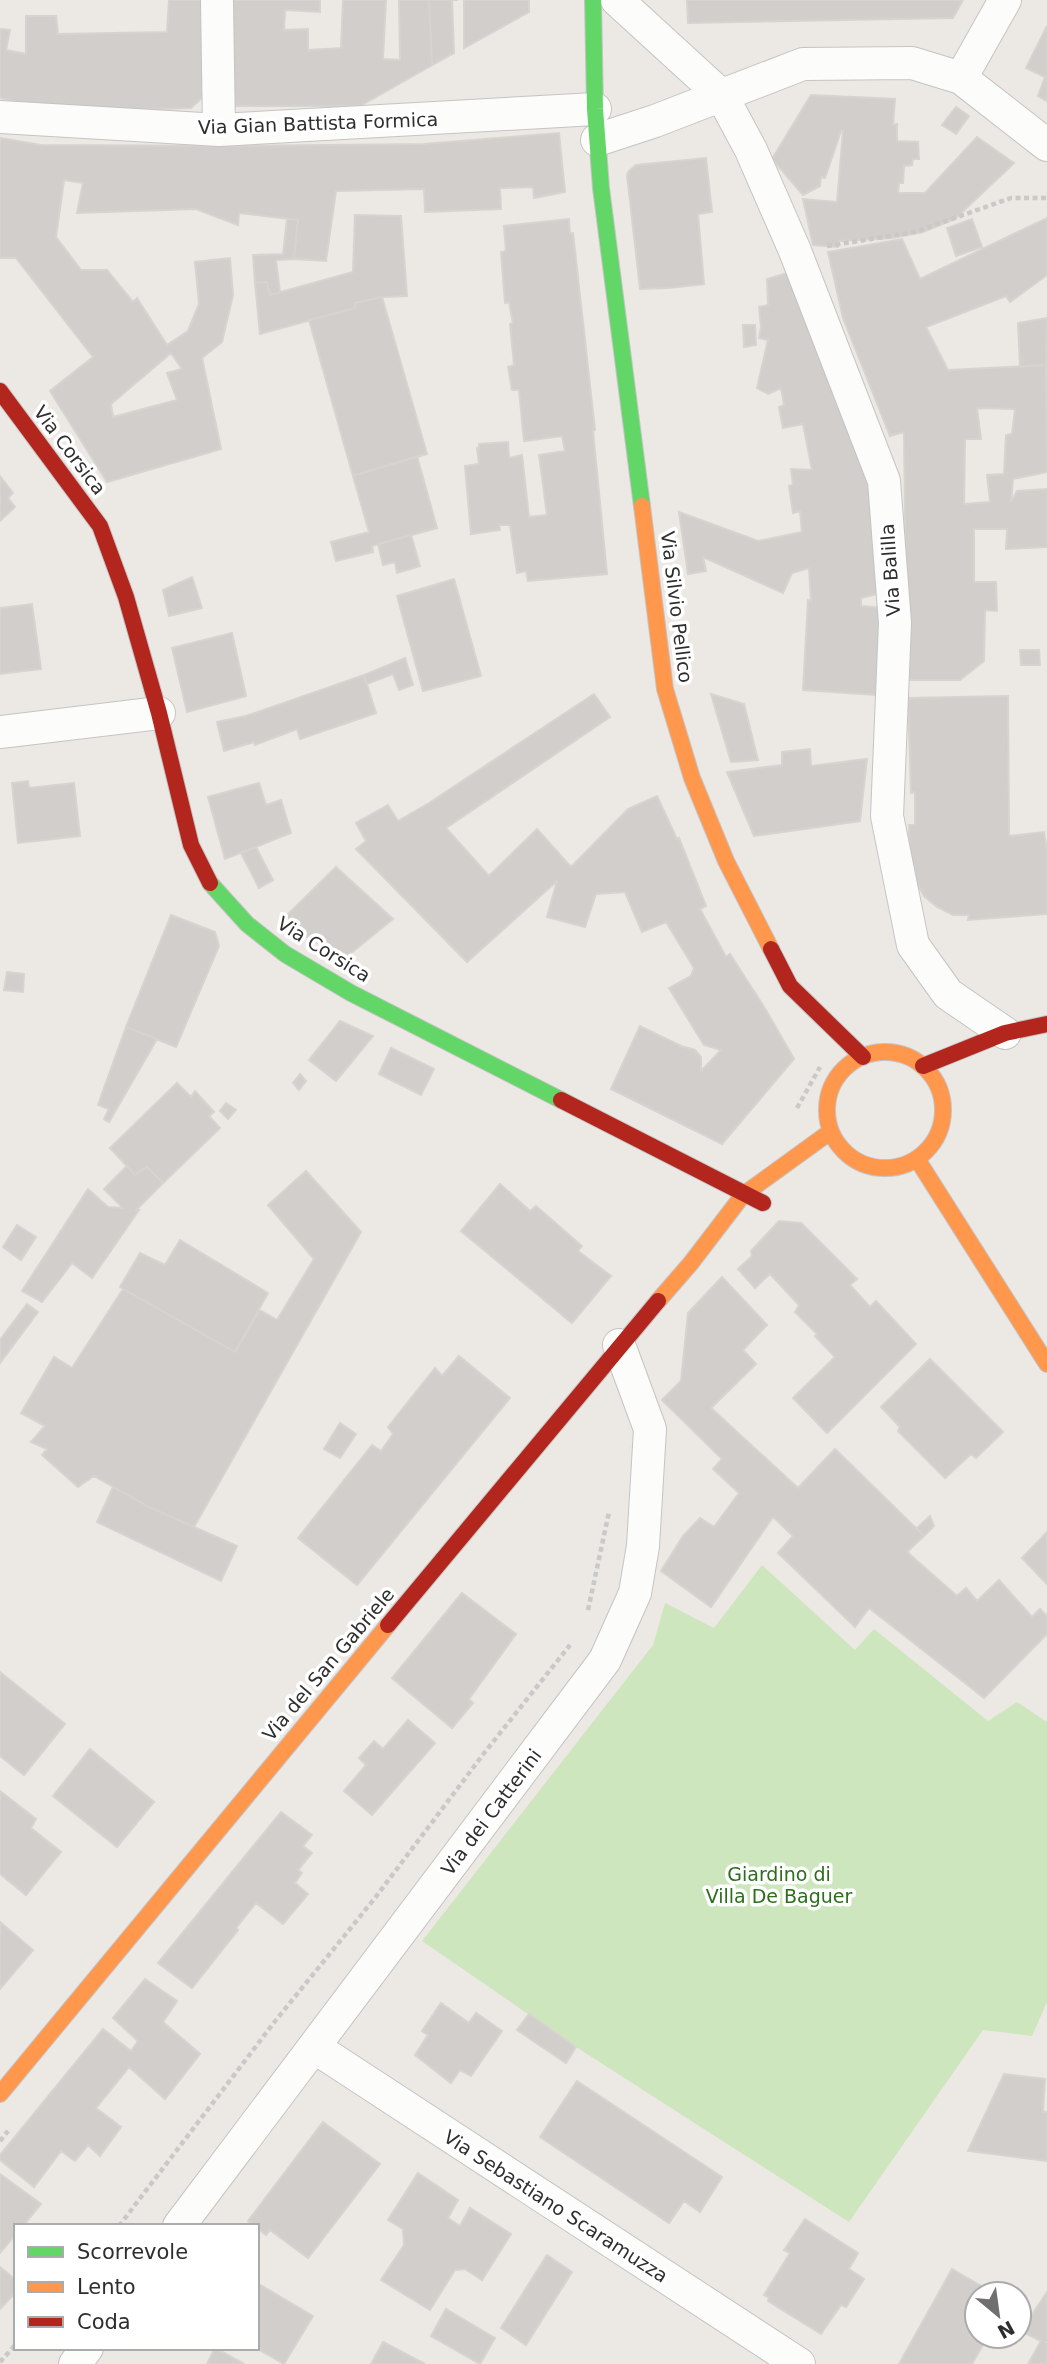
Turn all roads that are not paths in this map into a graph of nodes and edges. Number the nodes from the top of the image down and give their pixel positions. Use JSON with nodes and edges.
{"nodes":[{"id":1,"x":217,"y":0,"type":"edge"},
{"id":2,"x":593,"y":0,"type":"edge"},
{"id":3,"x":617,"y":0,"type":"edge"},
{"id":4,"x":1005,"y":0,"type":"edge"},
{"id":5,"x":961,"y":78,"type":"junction"},
{"id":6,"x":722,"y":96,"type":"junction"},
{"id":7,"x":0,"y":117,"type":"edge"},
{"id":8,"x":596,"y":124,"type":"junction"},
{"id":9,"x":219,"y":130,"type":"junction"},
{"id":10,"x":1047,"y":145,"type":"edge"},
{"id":11,"x":0,"y":391,"type":"edge"},
{"id":12,"x":159,"y":713,"type":"junction"},
{"id":13,"x":0,"y":732,"type":"edge"},
{"id":14,"x":1047,"y":1024,"type":"edge"},
{"id":15,"x":1005,"y":1033,"type":"junction"},
{"id":16,"x":863,"y":1057,"type":"junction"},
{"id":17,"x":923,"y":1066,"type":"junction"},
{"id":18,"x":830,"y":1132,"type":"junction"},
{"id":19,"x":917,"y":1159,"type":"junction"},
{"id":20,"x":743,"y":1195,"type":"junction"},
{"id":21,"x":768,"y":1199,"type":"joint"},
{"id":22,"x":691,"y":1263,"type":"junction"},
{"id":23,"x":619,"y":1345,"type":"junction"},
{"id":24,"x":1047,"y":1364,"type":"edge"},
{"id":25,"x":314,"y":2047,"type":"junction"},
{"id":26,"x":0,"y":2094,"type":"edge"},
{"id":27,"x":181,"y":2224,"type":"edge"},
{"id":28,"x":799,"y":2364,"type":"edge"}],
"edges":[{"from":1,"to":9,"type":"street"},
{"from":2,"to":8,"type":"main road","name":"Via Silvio Pellico"},
{"from":3,"to":6,"type":"street","name":"Via Balilla"},
{"from":4,"to":5,"type":"street"},
{"from":5,"to":6,"type":"street","name":"Via Gian Battista Formica"},
{"from":5,"to":10,"type":"street"},
{"from":6,"to":8,"type":"street","name":"Via Gian Battista Formica"},
{"from":6,"to":15,"type":"street","name":"Via Balilla"},
{"from":7,"to":9,"type":"street","name":"Via Gian Battista Formica"},
{"from":8,"to":9,"type":"street","name":"Via Gian Battista Formica"},
{"from":8,"to":16,"type":"main road","name":"Via Silvio Pellico"},
{"from":11,"to":12,"type":"main road","name":"Via Corsica"},
{"from":12,"to":13,"type":"street"},
{"from":12,"to":20,"type":"main road","name":"Via Corsica"},
{"from":14,"to":15,"type":"main road"},
{"from":15,"to":17,"type":"main road"},
{"from":16,"to":17,"type":"main road"},
{"from":16,"to":18,"type":"main road"},
{"from":17,"to":19,"type":"main road"},
{"from":18,"to":19,"type":"main road"},
{"from":18,"to":20,"type":"main road","name":"Via del San Gabriele"},
{"from":19,"to":24,"type":"main road"},
{"from":20,"to":21,"type":"main road","name":"Via Corsica"},
{"from":20,"to":22,"type":"main road","name":"Via del San Gabriele"},
{"from":21,"to":22,"type":"main road","name":"Via del San Gabriele"},
{"from":22,"to":23,"type":"main road","name":"Via del San Gabriele"},
{"from":23,"to":25,"type":"street","name":"Via dei Catterini"},
{"from":23,"to":26,"type":"main road","name":"Via del San Gabriele"},
{"from":25,"to":27,"type":"street","name":"Via dei Catterini"},
{"from":25,"to":28,"type":"street","name":"Via Sebastiano Scaramuzza"}]}
